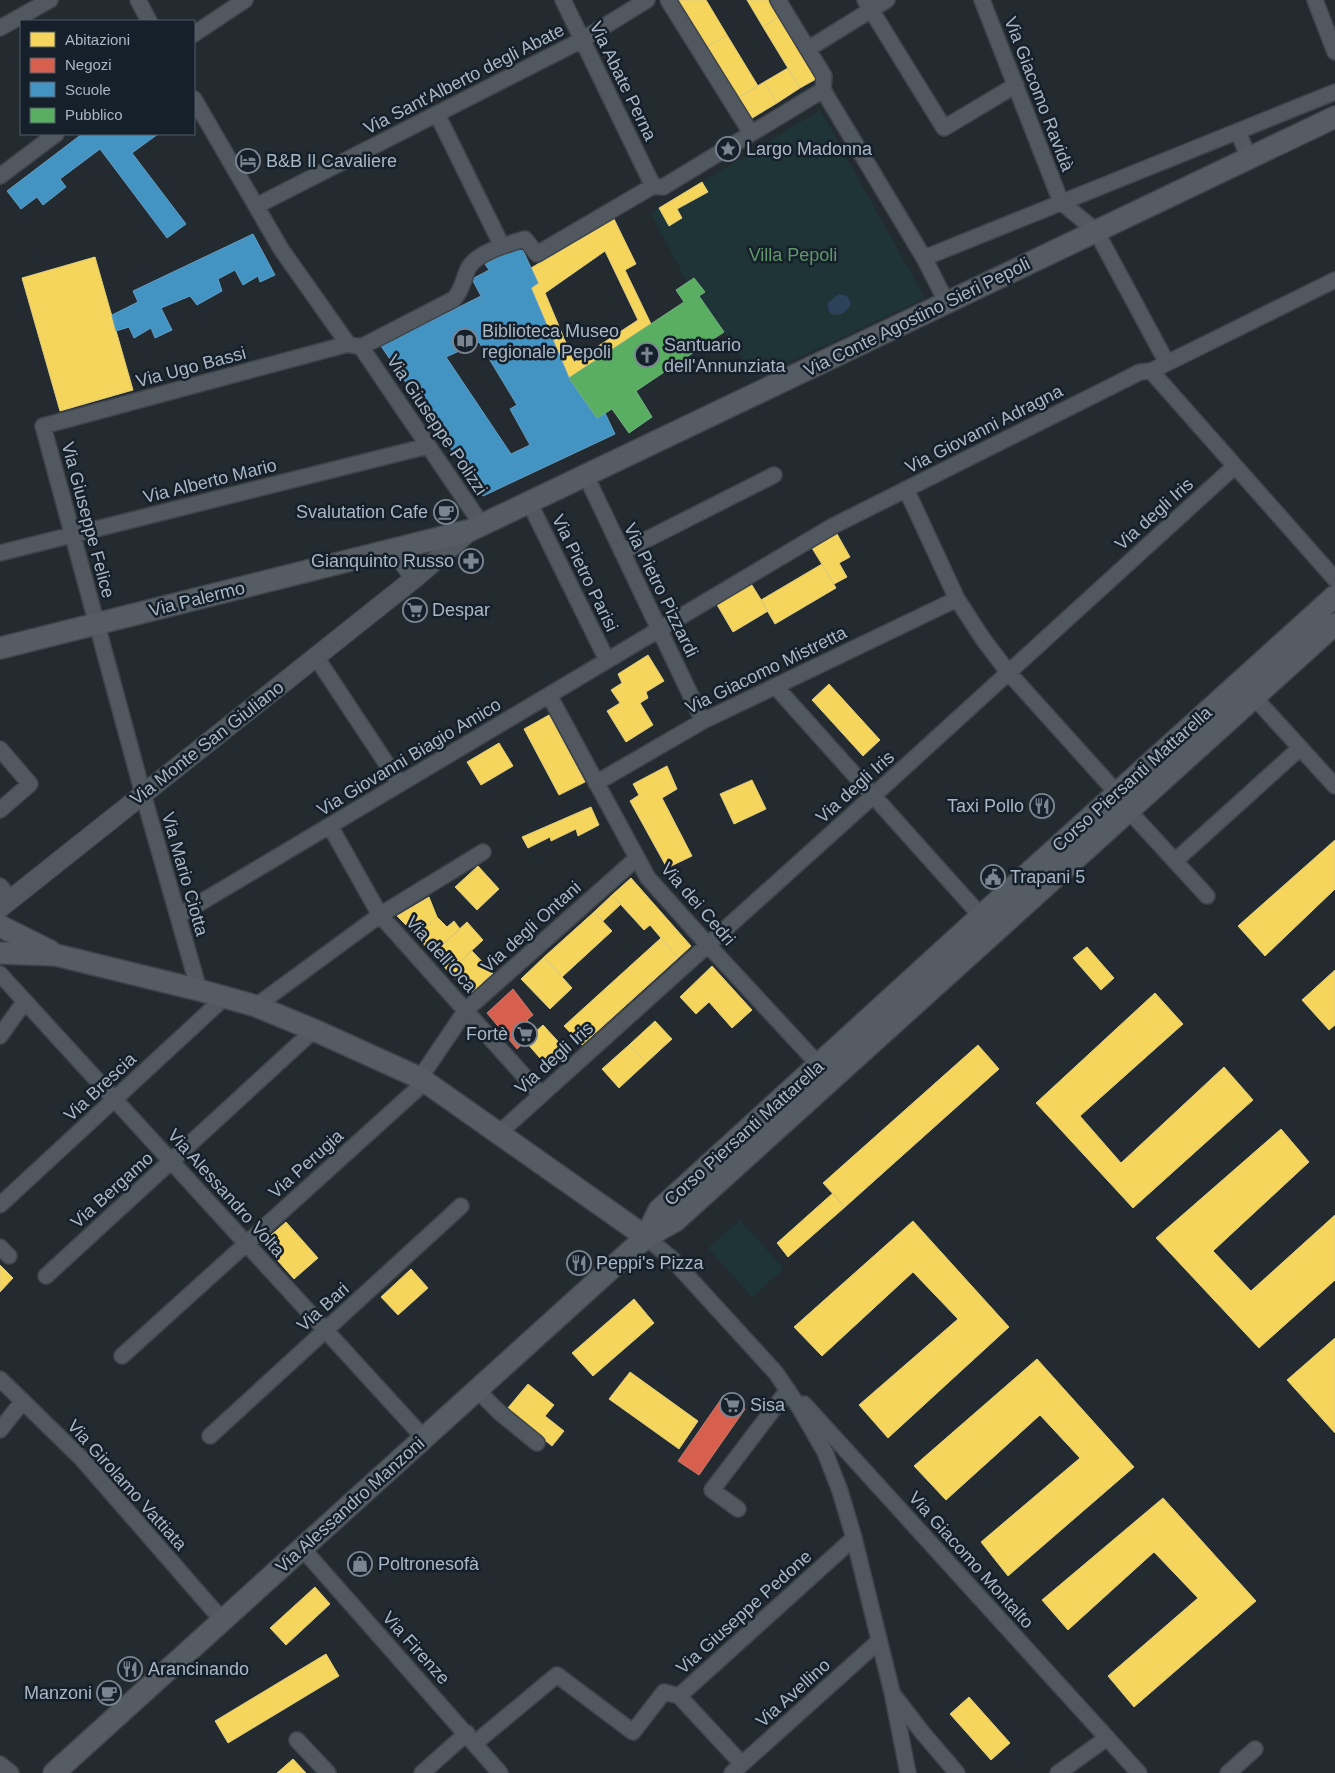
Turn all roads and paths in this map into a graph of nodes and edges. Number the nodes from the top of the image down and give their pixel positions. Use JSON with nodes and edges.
{"nodes":[{"id":1,"x":50,"y":0,"type":"edge"},
{"id":2,"x":138,"y":0,"type":"edge"},
{"id":3,"x":245,"y":0,"type":"edge"},
{"id":4,"x":563,"y":0,"type":"edge"},
{"id":5,"x":646,"y":0,"type":"edge"},
{"id":6,"x":668,"y":0,"type":"edge"},
{"id":7,"x":778,"y":0,"type":"edge"},
{"id":8,"x":887,"y":0,"type":"edge"},
{"id":9,"x":982,"y":0,"type":"edge"},
{"id":10,"x":1315,"y":0,"type":"edge"},
{"id":11,"x":868,"y":5,"type":"edge"},
{"id":12,"x":148,"y":20,"type":"edge"},
{"id":13,"x":0,"y":28,"type":"edge"},
{"id":14,"x":195,"y":33,"type":"edge"},
{"id":15,"x":582,"y":40,"type":"junction"},
{"id":16,"x":808,"y":49,"type":"junction"},
{"id":17,"x":1335,"y":52,"type":"edge"},
{"id":18,"x":1016,"y":85,"type":"junction"},
{"id":19,"x":823,"y":90,"type":"junction"},
{"id":20,"x":1335,"y":92,"type":"edge"},
{"id":21,"x":195,"y":102,"type":"edge"},
{"id":22,"x":437,"y":114,"type":"junction"},
{"id":23,"x":1335,"y":117,"type":"edge"},
{"id":24,"x":1238,"y":131,"type":"junction"},
{"id":25,"x":751,"y":133,"type":"junction"},
{"id":26,"x":55,"y":135,"type":"edge"},
{"id":27,"x":1249,"y":158,"type":"junction"},
{"id":28,"x":0,"y":176,"type":"edge"},
{"id":29,"x":647,"y":186,"type":"junction"},
{"id":30,"x":1061,"y":202,"type":"junction"},
{"id":31,"x":256,"y":206,"type":"junction"},
{"id":32,"x":1096,"y":231,"type":"junction"},
{"id":33,"x":502,"y":246,"type":"junction"},
{"id":34,"x":924,"y":258,"type":"junction"},
{"id":35,"x":1335,"y":280,"type":"edge"},
{"id":36,"x":947,"y":303,"type":"junction"},
{"id":37,"x":354,"y":345,"type":"junction"},
{"id":38,"x":1167,"y":363,"type":"junction"},
{"id":39,"x":1151,"y":371,"type":"junction"},
{"id":40,"x":43,"y":426,"type":"joint"},
{"id":41,"x":428,"y":446,"type":"junction"},
{"id":42,"x":1235,"y":466,"type":"junction"},
{"id":43,"x":774,"y":474,"type":"dead end"},
{"id":44,"x":586,"y":476,"type":"junction"},
{"id":45,"x":906,"y":489,"type":"junction"},
{"id":46,"x":529,"y":502,"type":"junction"},
{"id":47,"x":476,"y":528,"type":"junction"},
{"id":48,"x":72,"y":535,"type":"junction"},
{"id":49,"x":393,"y":549,"type":"junction"},
{"id":50,"x":622,"y":552,"type":"junction"},
{"id":51,"x":0,"y":553,"type":"edge"},
{"id":52,"x":414,"y":578,"type":"junction"},
{"id":53,"x":1335,"y":579,"type":"edge"},
{"id":54,"x":1335,"y":596,"type":"edge"},
{"id":55,"x":957,"y":599,"type":"junction"},
{"id":56,"x":96,"y":624,"type":"junction"},
{"id":57,"x":1335,"y":624,"type":"edge"},
{"id":58,"x":659,"y":629,"type":"junction"},
{"id":59,"x":0,"y":648,"type":"edge"},
{"id":60,"x":316,"y":657,"type":"junction"},
{"id":61,"x":607,"y":660,"type":"junction"},
{"id":62,"x":1008,"y":672,"type":"junction"},
{"id":63,"x":775,"y":686,"type":"junction"},
{"id":64,"x":548,"y":695,"type":"junction"},
{"id":65,"x":1254,"y":697,"type":"junction"},
{"id":66,"x":702,"y":720,"type":"junction"},
{"id":67,"x":1300,"y":748,"type":"junction"},
{"id":68,"x":0,"y":749,"type":"edge"},
{"id":69,"x":596,"y":783,"type":"junction"},
{"id":70,"x":400,"y":784,"type":"junction"},
{"id":71,"x":1335,"y":786,"type":"edge"},
{"id":72,"x":143,"y":794,"type":"junction"},
{"id":73,"x":873,"y":796,"type":"junction"},
{"id":74,"x":1123,"y":802,"type":"junction"},
{"id":75,"x":0,"y":810,"type":"edge"},
{"id":76,"x":330,"y":826,"type":"junction"},
{"id":77,"x":483,"y":852,"type":"dead end"},
{"id":78,"x":637,"y":858,"type":"junction"},
{"id":79,"x":1175,"y":861,"type":"junction"},
{"id":80,"x":1207,"y":896,"type":"dead end"},
{"id":81,"x":4,"y":898,"type":"edge"},
{"id":82,"x":380,"y":915,"type":"junction"},
{"id":83,"x":178,"y":916,"type":"junction"},
{"id":84,"x":981,"y":916,"type":"junction"},
{"id":85,"x":0,"y":926,"type":"edge"},
{"id":86,"x":708,"y":945,"type":"junction"},
{"id":87,"x":0,"y":953,"type":"edge"},
{"id":88,"x":56,"y":955,"type":"junction"},
{"id":89,"x":0,"y":974,"type":"edge"},
{"id":90,"x":199,"y":990,"type":"junction"},
{"id":91,"x":225,"y":996,"type":"junction"},
{"id":92,"x":26,"y":1001,"type":"junction"},
{"id":93,"x":256,"y":1006,"type":"junction"},
{"id":94,"x":466,"y":1010,"type":"junction"},
{"id":95,"x":876,"y":1026,"type":"junction"},
{"id":96,"x":314,"y":1030,"type":"junction"},
{"id":97,"x":0,"y":1036,"type":"edge"},
{"id":98,"x":819,"y":1065,"type":"junction"},
{"id":99,"x":423,"y":1080,"type":"junction"},
{"id":100,"x":540,"y":1095,"type":"junction"},
{"id":101,"x":115,"y":1099,"type":"junction"},
{"id":102,"x":498,"y":1133,"type":"junction"},
{"id":103,"x":171,"y":1161,"type":"junction"},
{"id":104,"x":0,"y":1205,"type":"edge"},
{"id":105,"x":461,"y":1206,"type":"dead end"},
{"id":106,"x":646,"y":1237,"type":"junction"},
{"id":107,"x":246,"y":1243,"type":"junction"},
{"id":108,"x":46,"y":1276,"type":"dead end"},
{"id":109,"x":325,"y":1330,"type":"junction"},
{"id":110,"x":122,"y":1356,"type":"dead end"},
{"id":111,"x":776,"y":1373,"type":"junction"},
{"id":112,"x":0,"y":1379,"type":"edge"},
{"id":113,"x":477,"y":1390,"type":"junction"},
{"id":114,"x":788,"y":1390,"type":"junction"},
{"id":115,"x":23,"y":1401,"type":"junction"},
{"id":116,"x":0,"y":1430,"type":"edge"},
{"id":117,"x":210,"y":1436,"type":"dead end"},
{"id":118,"x":424,"y":1438,"type":"junction"},
{"id":119,"x":536,"y":1443,"type":"dead end"},
{"id":120,"x":738,"y":1509,"type":"dead end"},
{"id":121,"x":854,"y":1538,"type":"junction"},
{"id":122,"x":302,"y":1548,"type":"junction"},
{"id":123,"x":222,"y":1620,"type":"junction"},
{"id":124,"x":879,"y":1641,"type":"junction"},
{"id":125,"x":892,"y":1692,"type":"junction"},
{"id":126,"x":679,"y":1696,"type":"junction"},
{"id":127,"x":471,"y":1738,"type":"junction"},
{"id":128,"x":1107,"y":1738,"type":"junction"},
{"id":129,"x":297,"y":1740,"type":"dead end"},
{"id":130,"x":1255,"y":1749,"type":"dead end"},
{"id":131,"x":0,"y":1764,"type":"edge"},
{"id":132,"x":737,"y":1769,"type":"edge"},
{"id":133,"x":12,"y":1773,"type":"edge"},
{"id":134,"x":54,"y":1773,"type":"edge"},
{"id":135,"x":328,"y":1773,"type":"edge"},
{"id":136,"x":422,"y":1773,"type":"edge"},
{"id":137,"x":500,"y":1773,"type":"edge"},
{"id":138,"x":908,"y":1773,"type":"edge"},
{"id":139,"x":958,"y":1773,"type":"edge"},
{"id":140,"x":1058,"y":1773,"type":"edge"},
{"id":141,"x":1139,"y":1773,"type":"edge"},
{"id":142,"x":1228,"y":1773,"type":"edge"}],
"edges":[{"from":1,"to":13,"type":"street"},
{"from":2,"to":12,"type":"street"},
{"from":3,"to":14,"type":"street"},
{"from":4,"to":15,"type":"street","name":"Via Abate Perna"},
{"from":5,"to":15,"type":"street","name":"Via Sant'Alberto degli Abate"},
{"from":6,"to":25,"type":"street"},
{"from":7,"to":16,"type":"street"},
{"from":8,"to":11,"type":"street"},
{"from":9,"to":18,"type":"street","name":"Via Giacomo Ravidà"},
{"from":10,"to":17,"type":"street"},
{"from":11,"to":16,"type":"street"},
{"from":11,"to":18,"type":"street"},
{"from":15,"to":22,"type":"street","name":"Via Sant'Alberto degli Abate"},
{"from":15,"to":29,"type":"street","name":"Via Abate Perna"},
{"from":16,"to":19,"type":"street"},
{"from":18,"to":30,"type":"street","name":"Via Giacomo Ravidà"},
{"from":19,"to":25,"type":"street"},
{"from":19,"to":34,"type":"street"},
{"from":20,"to":24,"type":"street"},
{"from":21,"to":31,"type":"street","name":"Via Giuseppe Polizzi"},
{"from":22,"to":31,"type":"street","name":"Via Sant'Alberto degli Abate"},
{"from":22,"to":33,"type":"street"},
{"from":23,"to":27,"type":"main road","name":"Via Conte Agostino Sieri Pepoli"},
{"from":24,"to":27,"type":"street"},
{"from":24,"to":30,"type":"street"},
{"from":25,"to":29,"type":"street"},
{"from":26,"to":28,"type":"street"},
{"from":27,"to":32,"type":"main road","name":"Via Conte Agostino Sieri Pepoli"},
{"from":29,"to":33,"type":"street","name":"Via Ugo Bassi"},
{"from":30,"to":32,"type":"street"},
{"from":30,"to":34,"type":"street"},
{"from":31,"to":37,"type":"street","name":"Via Giuseppe Polizzi"},
{"from":32,"to":36,"type":"main road","name":"Via Conte Agostino Sieri Pepoli"},
{"from":32,"to":38,"type":"street"},
{"from":33,"to":37,"type":"street","name":"Via Ugo Bassi"},
{"from":34,"to":36,"type":"street"},
{"from":35,"to":38,"type":"street","name":"Via Giovanni Adragna"},
{"from":36,"to":44,"type":"main road","name":"Via Conte Agostino Sieri Pepoli"},
{"from":37,"to":40,"type":"street","name":"Via Ugo Bassi"},
{"from":37,"to":41,"type":"street","name":"Via Giuseppe Polizzi"},
{"from":38,"to":39,"type":"street","name":"Via Giovanni Adragna"},
{"from":39,"to":42,"type":"street"},
{"from":39,"to":45,"type":"street","name":"Via Giovanni Adragna"},
{"from":40,"to":48,"type":"street","name":"Via Giuseppe Felice"},
{"from":41,"to":47,"type":"street","name":"Via Giuseppe Polizzi"},
{"from":41,"to":48,"type":"street","name":"Via Alberto Mario"},
{"from":42,"to":53,"type":"street"},
{"from":42,"to":62,"type":"street","name":"Via degli Iris"},
{"from":43,"to":50,"type":"street"},
{"from":44,"to":46,"type":"main road","name":"Via Conte Agostino Sieri Pepoli"},
{"from":44,"to":50,"type":"street","name":"Via Pietro Pizzardi"},
{"from":45,"to":55,"type":"street"},
{"from":45,"to":58,"type":"street","name":"Via Giovanni Adragna"},
{"from":46,"to":47,"type":"main road","name":"Via Conte Agostino Sieri Pepoli"},
{"from":46,"to":61,"type":"street","name":"Via Pietro Parisi"},
{"from":47,"to":49,"type":"main road","name":"Via Conte Agostino Sieri Pepoli"},
{"from":47,"to":52,"type":"street","name":"Via Conte Agostino Sieri Pepoli"},
{"from":48,"to":51,"type":"street","name":"Via Alberto Mario"},
{"from":48,"to":56,"type":"street","name":"Via Giuseppe Felice"},
{"from":49,"to":52,"type":"street"},
{"from":49,"to":56,"type":"main road","name":"Via Palermo"},
{"from":50,"to":58,"type":"street","name":"Via Pietro Pizzardi"},
{"from":52,"to":60,"type":"street","name":"Via Monte San Giuliano"},
{"from":54,"to":74,"type":"main road","name":"Corso Piersanti Mattarella"},
{"from":55,"to":62,"type":"street"},
{"from":55,"to":63,"type":"street","name":"Via Giacomo Mistretta"},
{"from":56,"to":59,"type":"main road","name":"Via Palermo"},
{"from":56,"to":72,"type":"street","name":"Via Mario Ciotta"},
{"from":57,"to":65,"type":"main road","name":"Corso Piersanti Mattarella"},
{"from":58,"to":61,"type":"street","name":"Via Giovanni Biagio Amico"},
{"from":58,"to":66,"type":"street","name":"Via Pietro Pizzardi"},
{"from":60,"to":70,"type":"street"},
{"from":60,"to":72,"type":"street","name":"Via Monte San Giuliano"},
{"from":61,"to":64,"type":"street","name":"Via Giovanni Biagio Amico"},
{"from":62,"to":73,"type":"street","name":"Via degli Iris"},
{"from":62,"to":74,"type":"street"},
{"from":63,"to":66,"type":"street","name":"Via Giacomo Mistretta"},
{"from":63,"to":73,"type":"street"},
{"from":64,"to":69,"type":"street","name":"Via dei Cedri"},
{"from":64,"to":70,"type":"street","name":"Via Giovanni Biagio Amico"},
{"from":65,"to":67,"type":"street"},
{"from":65,"to":74,"type":"main road","name":"Corso Piersanti Mattarella"},
{"from":66,"to":69,"type":"street","name":"Via Giacomo Mistretta"},
{"from":67,"to":71,"type":"street"},
{"from":67,"to":79,"type":"street"},
{"from":68,"to":75,"type":"street"},
{"from":69,"to":78,"type":"street","name":"Via dei Cedri"},
{"from":70,"to":76,"type":"street","name":"Via Giovanni Biagio Amico"},
{"from":72,"to":81,"type":"street","name":"Via Monte San Giuliano"},
{"from":72,"to":83,"type":"street","name":"Via Mario Ciotta"},
{"from":73,"to":84,"type":"street"},
{"from":73,"to":86,"type":"street","name":"Via degli Iris"},
{"from":74,"to":79,"type":"street"},
{"from":74,"to":84,"type":"main road","name":"Corso Piersanti Mattarella"},
{"from":74,"to":95,"type":"main road","name":"Corso Piersanti Mattarella"},
{"from":76,"to":82,"type":"street","name":"Via dell'Oca"},
{"from":76,"to":83,"type":"street","name":"Via Giovanni Biagio Amico"},
{"from":77,"to":82,"type":"street"},
{"from":78,"to":86,"type":"street","name":"Via dei Cedri"},
{"from":78,"to":94,"type":"street","name":"Via degli Ontani"},
{"from":79,"to":80,"type":"street"},
{"from":82,"to":93,"type":"street"},
{"from":82,"to":94,"type":"street","name":"Via dell'Oca"},
{"from":83,"to":90,"type":"street","name":"Via Mario Ciotta"},
{"from":84,"to":95,"type":"main road","name":"Corso Piersanti Mattarella"},
{"from":85,"to":88,"type":"main road"},
{"from":86,"to":98,"type":"street","name":"Via dei Cedri"},
{"from":86,"to":100,"type":"street","name":"Via degli Iris"},
{"from":87,"to":88,"type":"main road"},
{"from":88,"to":90,"type":"main road"},
{"from":89,"to":92,"type":"street","name":"Via Alessandro Volta"},
{"from":90,"to":91,"type":"main road"},
{"from":91,"to":93,"type":"main road"},
{"from":91,"to":101,"type":"street","name":"Via Brescia"},
{"from":92,"to":97,"type":"street"},
{"from":92,"to":101,"type":"street","name":"Via Alessandro Volta"},
{"from":93,"to":96,"type":"main road"},
{"from":94,"to":99,"type":"street","name":"Via degli Ontani"},
{"from":94,"to":100,"type":"street","name":"Via dell'Oca"},
{"from":95,"to":98,"type":"main road","name":"Corso Piersanti Mattarella"},
{"from":95,"to":106,"type":"main road","name":"Corso Piersanti Mattarella"},
{"from":96,"to":99,"type":"main road"},
{"from":96,"to":103,"type":"street","name":"Via Bergamo"},
{"from":98,"to":106,"type":"main road","name":"Corso Piersanti Mattarella"},
{"from":99,"to":102,"type":"main road"},
{"from":99,"to":107,"type":"street","name":"Via Perugia"},
{"from":100,"to":102,"type":"street","name":"Via degli Iris"},
{"from":101,"to":103,"type":"street","name":"Via Alessandro Volta"},
{"from":101,"to":104,"type":"street","name":"Via Brescia"},
{"from":102,"to":106,"type":"main road"},
{"from":103,"to":107,"type":"street","name":"Via Alessandro Volta"},
{"from":103,"to":108,"type":"street","name":"Via Bergamo"},
{"from":105,"to":109,"type":"street","name":"Via Bari"},
{"from":106,"to":111,"type":"street"},
{"from":106,"to":113,"type":"main road","name":"Via Alessandro Manzoni"},
{"from":107,"to":109,"type":"street","name":"Via Alessandro Volta"},
{"from":107,"to":110,"type":"street","name":"Via Perugia"},
{"from":109,"to":117,"type":"street","name":"Via Bari"},
{"from":109,"to":118,"type":"street","name":"Via Alessandro Volta"},
{"from":111,"to":114,"type":"street"},
{"from":111,"to":128,"type":"street","name":"Via Giacomo Montalto"},
{"from":112,"to":115,"type":"street","name":"Via Girolamo Vattiata"},
{"from":113,"to":118,"type":"main road","name":"Via Alessandro Manzoni"},
{"from":113,"to":119,"type":"street"},
{"from":114,"to":120,"type":"street"},
{"from":114,"to":121,"type":"street"},
{"from":115,"to":116,"type":"street"},
{"from":115,"to":123,"type":"street","name":"Via Girolamo Vattiata"},
{"from":118,"to":122,"type":"main road","name":"Via Alessandro Manzoni"},
{"from":121,"to":124,"type":"street"},
{"from":121,"to":126,"type":"street","name":"Via Giuseppe Pedone"},
{"from":122,"to":123,"type":"main road","name":"Via Alessandro Manzoni"},
{"from":122,"to":127,"type":"street","name":"Via Firenze"},
{"from":123,"to":134,"type":"main road","name":"Via Alessandro Manzoni"},
{"from":124,"to":125,"type":"street"},
{"from":124,"to":132,"type":"street","name":"Via Avellino"},
{"from":125,"to":138,"type":"street"},
{"from":125,"to":139,"type":"street"},
{"from":126,"to":127,"type":"street","name":"Via Giuseppe Pedone"},
{"from":126,"to":132,"type":"street"},
{"from":127,"to":136,"type":"street"},
{"from":127,"to":137,"type":"street","name":"Via Firenze"},
{"from":128,"to":140,"type":"street"},
{"from":128,"to":141,"type":"street","name":"Via Giacomo Montalto"},
{"from":129,"to":135,"type":"street"},
{"from":130,"to":142,"type":"street"},
{"from":131,"to":133,"type":"street"}]}
